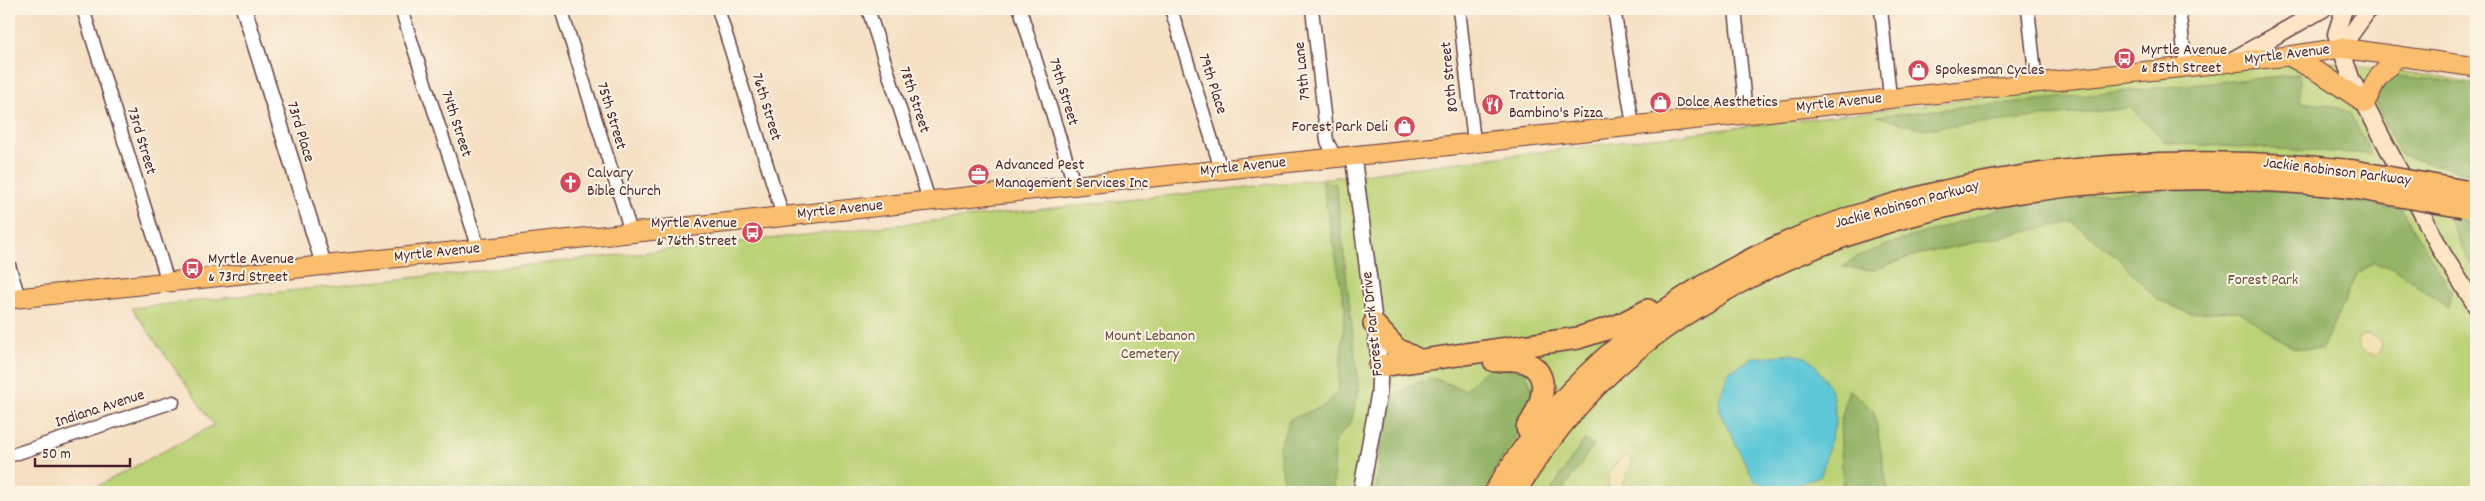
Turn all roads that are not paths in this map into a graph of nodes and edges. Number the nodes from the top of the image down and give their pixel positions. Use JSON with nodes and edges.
{"nodes":[{"id":1,"x":83,"y":9,"type":"edge"},
{"id":2,"x":244,"y":9,"type":"edge"},
{"id":3,"x":402,"y":9,"type":"edge"},
{"id":4,"x":561,"y":9,"type":"edge"},
{"id":5,"x":718,"y":9,"type":"edge"},
{"id":6,"x":868,"y":9,"type":"edge"},
{"id":7,"x":1020,"y":9,"type":"edge"},
{"id":8,"x":1171,"y":9,"type":"edge"},
{"id":9,"x":1312,"y":9,"type":"edge"},
{"id":10,"x":1460,"y":9,"type":"edge"},
{"id":11,"x":1614,"y":9,"type":"edge"},
{"id":12,"x":1735,"y":9,"type":"edge"},
{"id":13,"x":1880,"y":9,"type":"edge"},
{"id":14,"x":2028,"y":9,"type":"edge"},
{"id":15,"x":2179,"y":9,"type":"edge"},
{"id":16,"x":2323,"y":9,"type":"edge"},
{"id":17,"x":2344,"y":9,"type":"edge"},
{"id":18,"x":2369,"y":9,"type":"edge"},
{"id":19,"x":2341,"y":48,"type":"junction"},
{"id":20,"x":2289,"y":56,"type":"junction"},
{"id":21,"x":2398,"y":56,"type":"junction"},
{"id":22,"x":2228,"y":62,"type":"junction"},
{"id":23,"x":2186,"y":67,"type":"junction"},
{"id":24,"x":2476,"y":67,"type":"edge"},
{"id":25,"x":2036,"y":82,"type":"junction"},
{"id":26,"x":1890,"y":97,"type":"junction"},
{"id":27,"x":2365,"y":103,"type":"junction"},
{"id":28,"x":1746,"y":113,"type":"junction"},
{"id":29,"x":1633,"y":125,"type":"junction"},
{"id":30,"x":1474,"y":142,"type":"junction"},
{"id":31,"x":1344,"y":156,"type":"junction"},
{"id":32,"x":1221,"y":169,"type":"junction"},
{"id":33,"x":2354,"y":179,"type":"junction"},
{"id":34,"x":1074,"y":184,"type":"junction"},
{"id":35,"x":929,"y":200,"type":"junction"},
{"id":36,"x":2470,"y":200,"type":"edge"},
{"id":37,"x":783,"y":216,"type":"junction"},
{"id":38,"x":631,"y":232,"type":"junction"},
{"id":39,"x":479,"y":249,"type":"junction"},
{"id":40,"x":9,"y":265,"type":"edge"},
{"id":41,"x":324,"y":266,"type":"junction"},
{"id":42,"x":168,"y":282,"type":"junction"},
{"id":43,"x":1694,"y":290,"type":"junction"},
{"id":44,"x":14,"y":299,"type":"edge"},
{"id":45,"x":2476,"y":306,"type":"edge"},
{"id":46,"x":1374,"y":324,"type":"junction"},
{"id":47,"x":1419,"y":360,"type":"junction"},
{"id":48,"x":1380,"y":372,"type":"junction"},
{"id":49,"x":173,"y":402,"type":"dead end"},
{"id":50,"x":9,"y":456,"type":"edge"},
{"id":51,"x":1361,"y":492,"type":"edge"},
{"id":52,"x":1494,"y":492,"type":"edge"},
{"id":53,"x":1515,"y":492,"type":"edge"}],
"edges":[{"from":1,"to":42,"type":"street","name":"73rd Street"},
{"from":2,"to":41,"type":"street","name":"73rd Place"},
{"from":3,"to":39,"type":"street","name":"74th Street"},
{"from":4,"to":38,"type":"street","name":"75th Street"},
{"from":5,"to":37,"type":"street","name":"76th Street"},
{"from":6,"to":35,"type":"street","name":"78th Street"},
{"from":7,"to":34,"type":"street","name":"79th Street"},
{"from":8,"to":32,"type":"street","name":"79th Place"},
{"from":9,"to":31,"type":"street","name":"79th Lane"},
{"from":10,"to":30,"type":"street","name":"80th Street"},
{"from":11,"to":29,"type":"street"},
{"from":12,"to":28,"type":"street"},
{"from":13,"to":26,"type":"street"},
{"from":14,"to":25,"type":"street"},
{"from":15,"to":23,"type":"street"},
{"from":16,"to":22,"type":"main road"},
{"from":17,"to":19,"type":"main road"},
{"from":18,"to":19,"type":"main road"},
{"from":19,"to":20,"type":"main road","name":"Myrtle Avenue"},
{"from":19,"to":21,"type":"main road","name":"Myrtle Avenue"},
{"from":19,"to":27,"type":"main road"},
{"from":20,"to":22,"type":"main road","name":"Myrtle Avenue"},
{"from":20,"to":27,"type":"main road"},
{"from":21,"to":24,"type":"main road","name":"Myrtle Avenue"},
{"from":21,"to":27,"type":"main road"},
{"from":22,"to":23,"type":"main road","name":"Myrtle Avenue"},
{"from":23,"to":25,"type":"main road","name":"Myrtle Avenue"},
{"from":25,"to":26,"type":"main road","name":"Myrtle Avenue"},
{"from":26,"to":28,"type":"main road","name":"Myrtle Avenue"},
{"from":27,"to":45,"type":"main road"},
{"from":28,"to":29,"type":"main road","name":"Myrtle Avenue"},
{"from":29,"to":30,"type":"main road","name":"Myrtle Avenue"},
{"from":30,"to":31,"type":"main road","name":"Myrtle Avenue"},
{"from":31,"to":32,"type":"main road","name":"Myrtle Avenue"},
{"from":31,"to":46,"type":"street","name":"Forest Park Drive"},
{"from":32,"to":34,"type":"main road","name":"Myrtle Avenue"},
{"from":33,"to":36,"type":"highway","name":"Jackie Robinson Parkway","bridge":true},
{"from":33,"to":43,"type":"highway","name":"Jackie Robinson Parkway"},
{"from":33,"to":53,"type":"highway","name":"Jackie Robinson Parkway"},
{"from":34,"to":35,"type":"main road","name":"Myrtle Avenue"},
{"from":35,"to":37,"type":"main road","name":"Myrtle Avenue"},
{"from":37,"to":38,"type":"main road","name":"Myrtle Avenue"},
{"from":38,"to":39,"type":"main road","name":"Myrtle Avenue"},
{"from":39,"to":41,"type":"main road","name":"Myrtle Avenue"},
{"from":40,"to":44,"type":"street"},
{"from":41,"to":42,"type":"main road","name":"Myrtle Avenue"},
{"from":42,"to":44,"type":"main road","name":"Myrtle Avenue"},
{"from":43,"to":47,"type":"highway"},
{"from":43,"to":52,"type":"highway","name":"Jackie Robinson Parkway"},
{"from":46,"to":47,"type":"highway"},
{"from":46,"to":48,"type":"street","name":"Forest Park Drive"},
{"from":47,"to":48,"type":"highway"},
{"from":48,"to":51,"type":"street","name":"Forest Park Drive"},
{"from":48,"to":52,"type":"highway"},
{"from":49,"to":50,"type":"street","name":"Indiana Avenue"}]}
